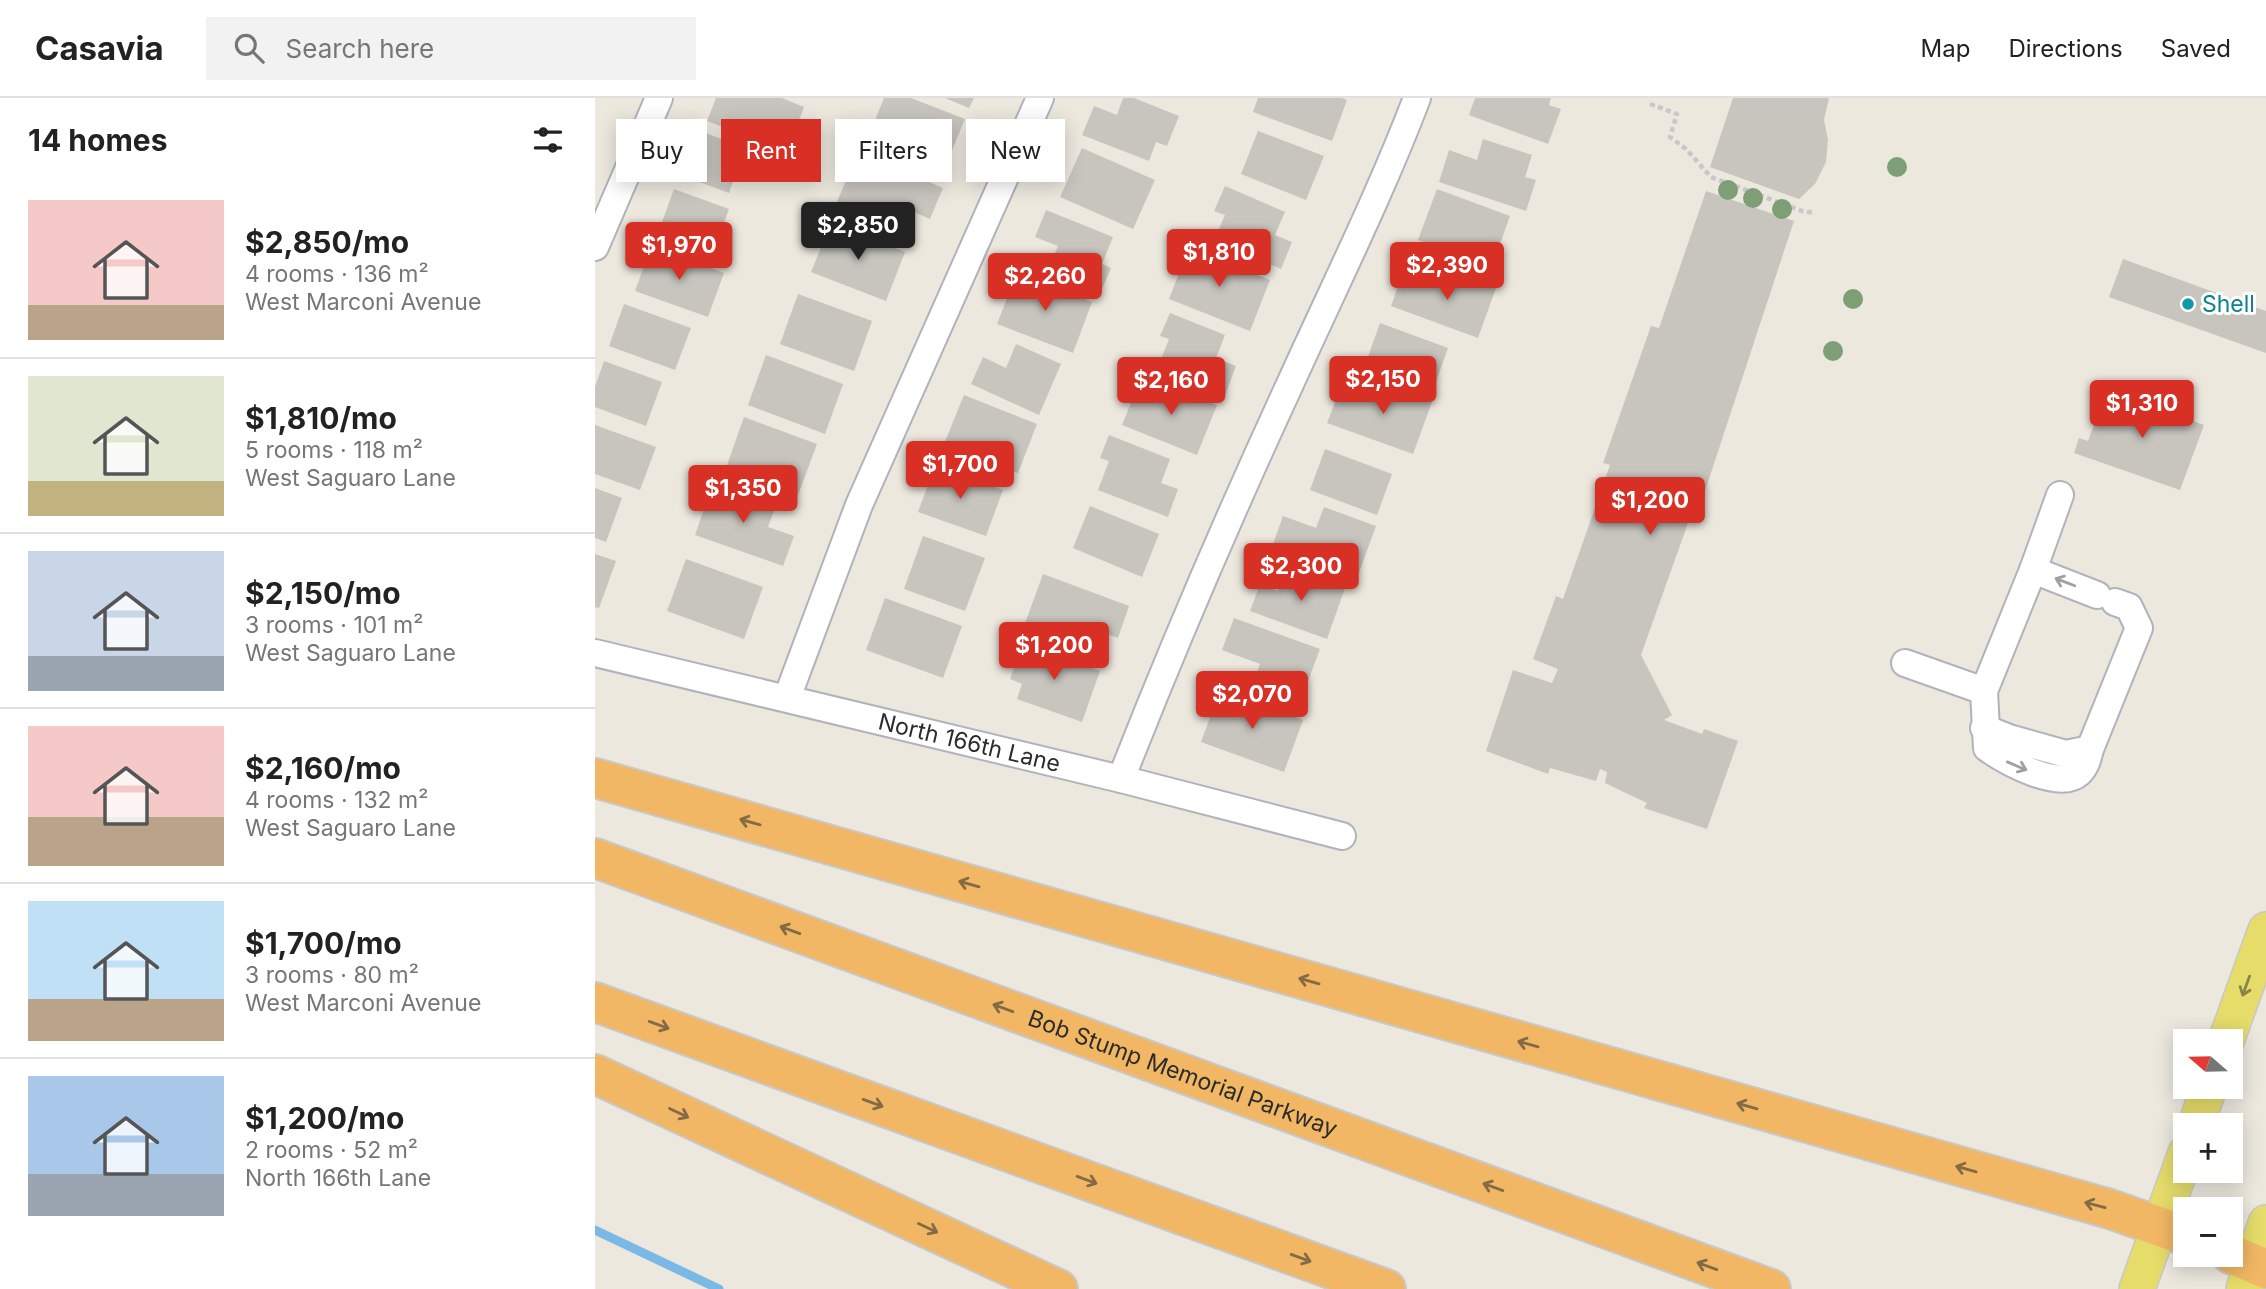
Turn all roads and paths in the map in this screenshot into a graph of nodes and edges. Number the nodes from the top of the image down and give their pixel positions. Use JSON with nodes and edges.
{"nodes":[{"id":1,"x":659,"y":98,"type":"edge"},
{"id":2,"x":1040,"y":98,"type":"edge"},
{"id":3,"x":1417,"y":98,"type":"edge"},
{"id":4,"x":1650,"y":104,"type":"dead end"},
{"id":5,"x":1815,"y":213,"type":"dead end"},
{"id":6,"x":595,"y":247,"type":"edge"},
{"id":7,"x":2060,"y":495,"type":"dead end"},
{"id":8,"x":2033,"y":570,"type":"junction"},
{"id":9,"x":595,"y":653,"type":"edge"},
{"id":10,"x":1905,"y":663,"type":"dead end"},
{"id":11,"x":1984,"y":691,"type":"junction"},
{"id":12,"x":787,"y":698,"type":"junction"},
{"id":13,"x":595,"y":778,"type":"edge"},
{"id":14,"x":1121,"y":779,"type":"junction"},
{"id":15,"x":1342,"y":836,"type":"dead end"},
{"id":16,"x":595,"y":858,"type":"edge"},
{"id":17,"x":2266,"y":930,"type":"edge"},
{"id":18,"x":595,"y":1002,"type":"edge"},
{"id":19,"x":2230,"y":1029,"type":"edge"},
{"id":20,"x":595,"y":1074,"type":"edge"},
{"id":21,"x":2181,"y":1183,"type":"edge"},
{"id":22,"x":2266,"y":1223,"type":"edge"},
{"id":23,"x":2172,"y":1231,"type":"edge"},
{"id":24,"x":2249,"y":1269,"type":"edge"},
{"id":25,"x":1058,"y":1289,"type":"edge"},
{"id":26,"x":1386,"y":1289,"type":"edge"},
{"id":27,"x":1771,"y":1289,"type":"edge"},
{"id":28,"x":2137,"y":1289,"type":"edge"}],
"edges":[{"from":1,"to":6,"type":"street"},
{"from":2,"to":12,"type":"street"},
{"from":3,"to":14,"type":"street"},
{"from":4,"to":5,"type":"path"},
{"from":7,"to":8,"type":"street"},
{"from":8,"to":11,"type":"street"},
{"from":11,"to":8,"type":"street","one_way":true},
{"from":9,"to":12,"type":"street","name":"North 166th Lane"},
{"from":10,"to":11,"type":"street"},
{"from":12,"to":14,"type":"street","name":"North 166th Lane"},
{"from":23,"to":13,"type":"highway","one_way":true},
{"from":14,"to":15,"type":"street","name":"North 166th Lane"},
{"from":27,"to":16,"type":"highway","name":"Bob Stump Memorial Parkway","one_way":true},
{"from":17,"to":19,"type":"main road","one_way":true},
{"from":18,"to":26,"type":"highway","one_way":true},
{"from":20,"to":25,"type":"highway","one_way":true},
{"from":21,"to":23,"type":"main road"},
{"from":22,"to":24,"type":"main road"},
{"from":23,"to":28,"type":"main road"}]}
